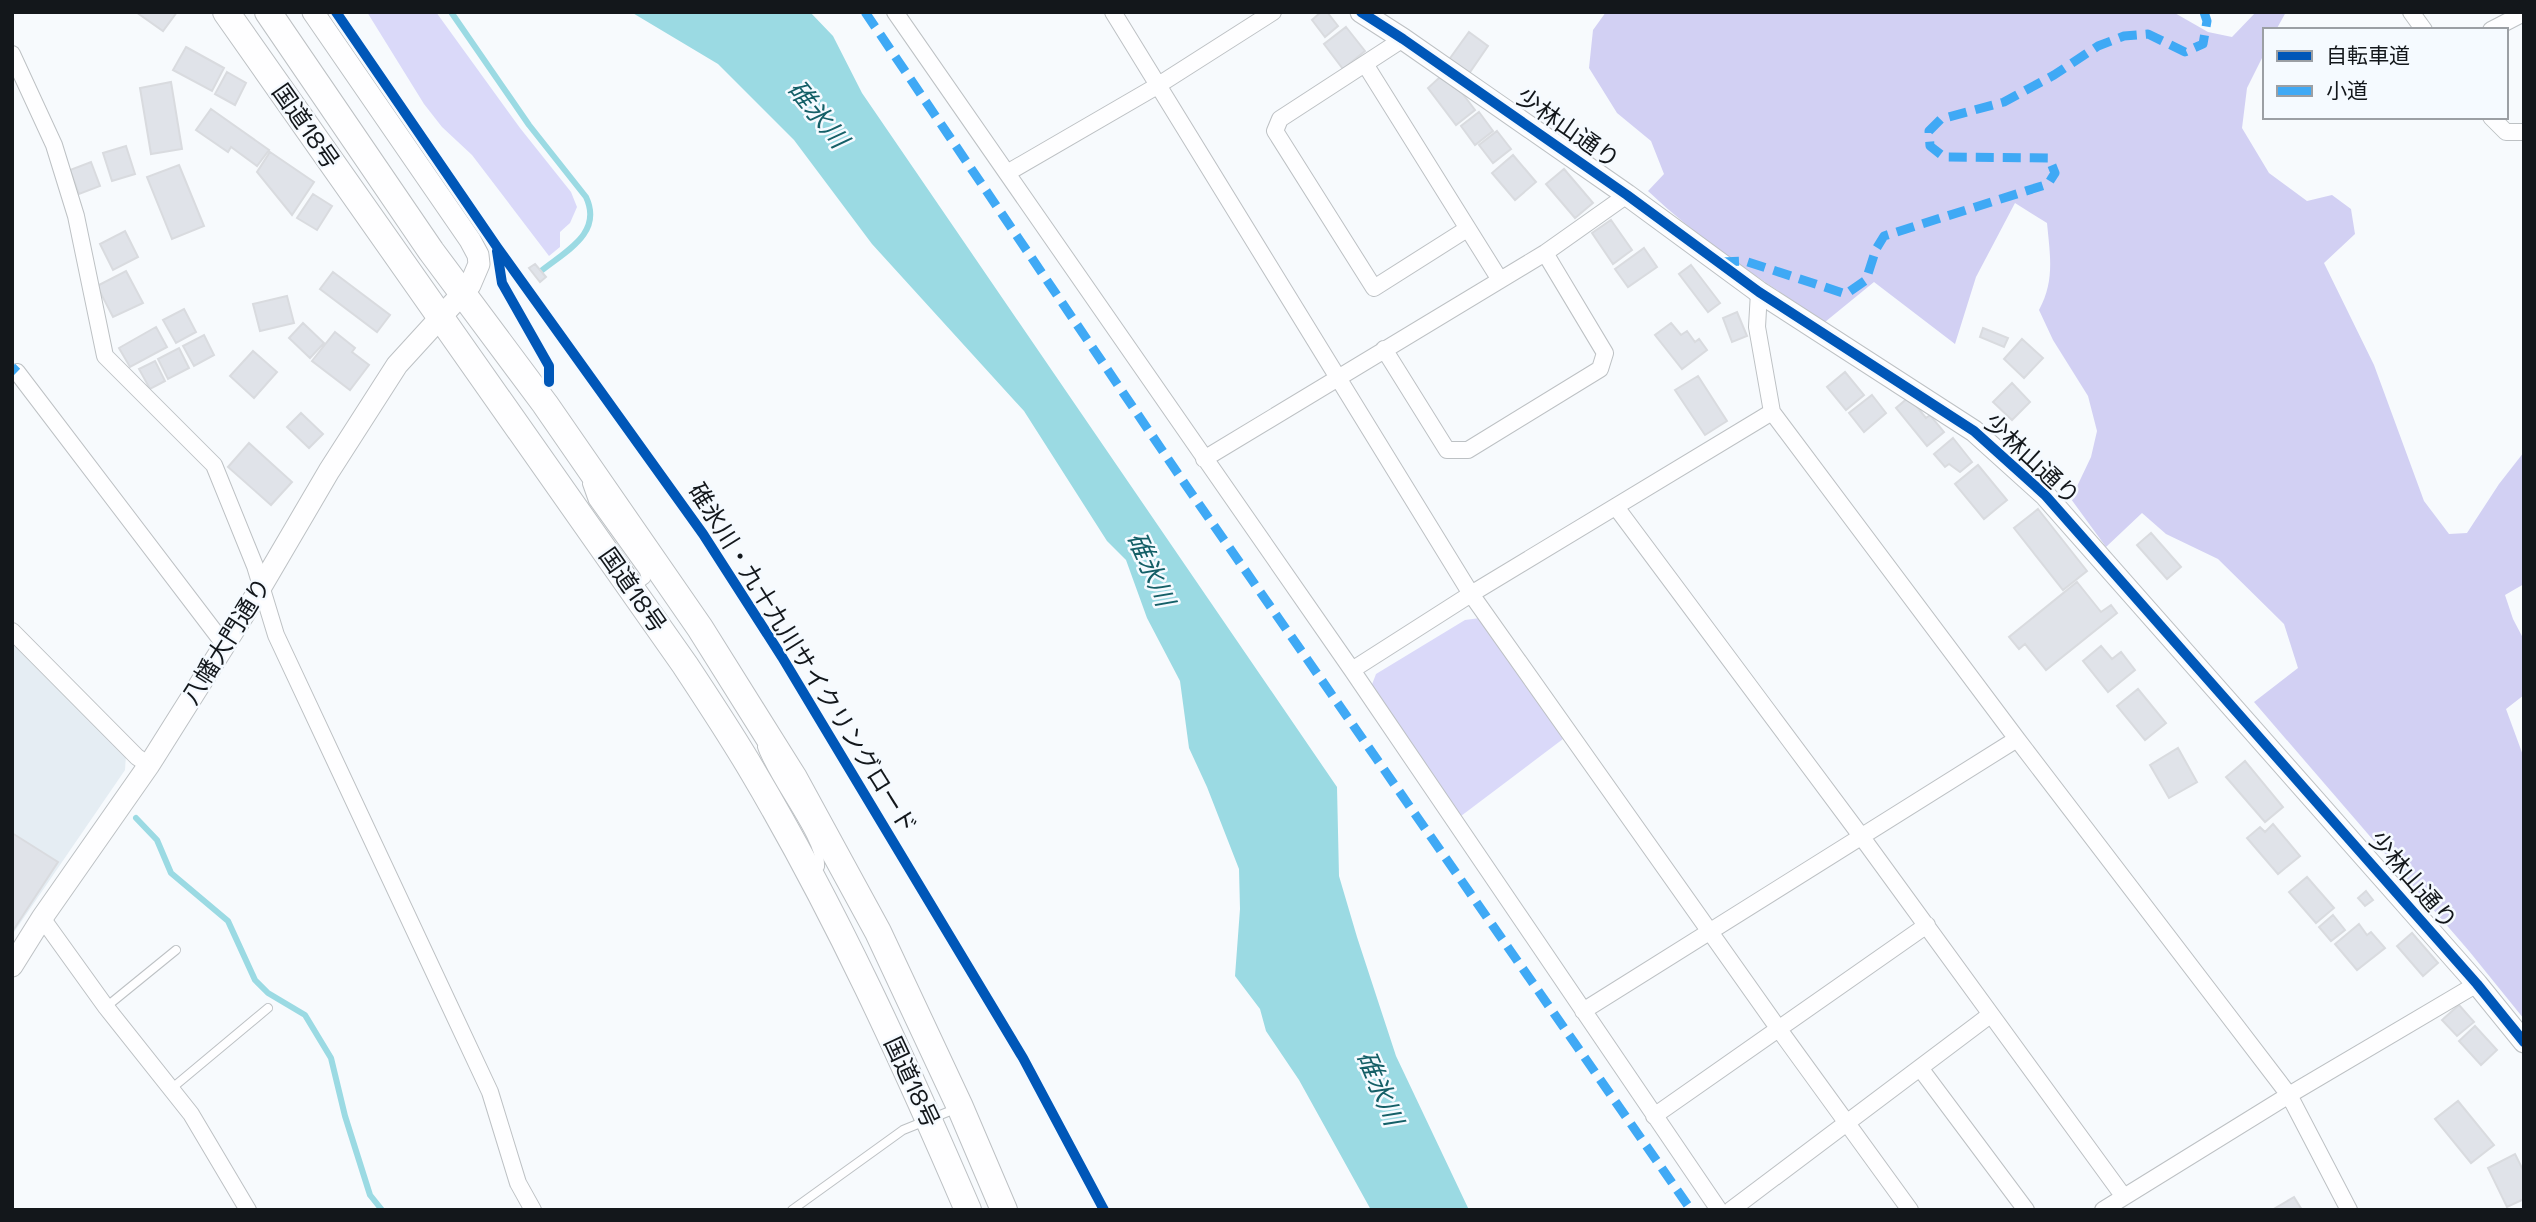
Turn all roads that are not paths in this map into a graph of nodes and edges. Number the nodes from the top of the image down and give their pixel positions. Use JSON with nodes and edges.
{"nodes":[{"id":1,"x":226,"y":12,"type":"edge"},
{"id":2,"x":268,"y":12,"type":"edge"},
{"id":3,"x":313,"y":12,"type":"edge"},
{"id":4,"x":895,"y":12,"type":"edge"},
{"id":5,"x":1113,"y":12,"type":"edge"},
{"id":6,"x":1273,"y":12,"type":"edge"},
{"id":7,"x":1361,"y":12,"type":"edge"},
{"id":8,"x":2411,"y":12,"type":"edge"},
{"id":9,"x":2524,"y":13,"type":"edge"},
{"id":10,"x":2423,"y":28,"type":"edge"},
{"id":11,"x":2495,"y":28,"type":"edge"},
{"id":12,"x":1404,"y":39,"type":"junction"},
{"id":13,"x":12,"y":54,"type":"edge"},
{"id":14,"x":1365,"y":64,"type":"junction"},
{"id":15,"x":1157,"y":86,"type":"junction"},
{"id":16,"x":2493,"y":119,"type":"edge"},
{"id":17,"x":2524,"y":132,"type":"edge"},
{"id":18,"x":1007,"y":173,"type":"junction"},
{"id":19,"x":1627,"y":195,"type":"junction"},
{"id":20,"x":1466,"y":229,"type":"junction"},
{"id":21,"x":1545,"y":253,"type":"junction"},
{"id":22,"x":1500,"y":281,"type":"junction"},
{"id":23,"x":1759,"y":292,"type":"junction"},
{"id":24,"x":463,"y":294,"type":"junction"},
{"id":25,"x":441,"y":319,"type":"junction"},
{"id":26,"x":1384,"y":349,"type":"junction"},
{"id":27,"x":17,"y":372,"type":"dead end"},
{"id":28,"x":1338,"y":379,"type":"junction"},
{"id":29,"x":1772,"y":412,"type":"junction"},
{"id":30,"x":569,"y":439,"type":"junction"},
{"id":31,"x":1204,"y":459,"type":"junction"},
{"id":32,"x":1616,"y":507,"type":"junction"},
{"id":33,"x":261,"y":587,"type":"junction"},
{"id":34,"x":632,"y":589,"type":"junction"},
{"id":35,"x":1471,"y":594,"type":"junction"},
{"id":36,"x":12,"y":631,"type":"edge"},
{"id":37,"x":224,"y":644,"type":"junction"},
{"id":38,"x":1352,"y":670,"type":"junction"},
{"id":39,"x":750,"y":708,"type":"junction"},
{"id":40,"x":2017,"y":739,"type":"junction"},
{"id":41,"x":149,"y":765,"type":"junction"},
{"id":42,"x":1861,"y":836,"type":"junction"},
{"id":43,"x":809,"y":872,"type":"junction"},
{"id":44,"x":42,"y":918,"type":"junction"},
{"id":45,"x":1927,"y":925,"type":"junction"},
{"id":46,"x":1710,"y":930,"type":"junction"},
{"id":47,"x":176,"y":950,"type":"dead end"},
{"id":48,"x":12,"y":966,"type":"edge"},
{"id":49,"x":2477,"y":984,"type":"junction"},
{"id":50,"x":106,"y":1007,"type":"junction"},
{"id":51,"x":268,"y":1008,"type":"dead end"},
{"id":52,"x":1583,"y":1011,"type":"junction"},
{"id":53,"x":1990,"y":1015,"type":"junction"},
{"id":54,"x":1778,"y":1028,"type":"junction"},
{"id":55,"x":2524,"y":1042,"type":"edge"},
{"id":56,"x":1920,"y":1068,"type":"junction"},
{"id":57,"x":171,"y":1089,"type":"junction"},
{"id":58,"x":2289,"y":1095,"type":"junction"},
{"id":59,"x":960,"y":1107,"type":"junction"},
{"id":60,"x":1654,"y":1116,"type":"junction"},
{"id":61,"x":929,"y":1119,"type":"junction"},
{"id":62,"x":1846,"y":1122,"type":"junction"},
{"id":63,"x":2124,"y":1197,"type":"junction"},
{"id":64,"x":248,"y":1210,"type":"edge"},
{"id":65,"x":533,"y":1210,"type":"edge"},
{"id":66,"x":792,"y":1210,"type":"edge"},
{"id":67,"x":968,"y":1210,"type":"edge"},
{"id":68,"x":1004,"y":1210,"type":"edge"},
{"id":69,"x":1719,"y":1210,"type":"edge"},
{"id":70,"x":1731,"y":1210,"type":"edge"},
{"id":71,"x":1910,"y":1210,"type":"edge"},
{"id":72,"x":2026,"y":1210,"type":"edge"},
{"id":73,"x":2103,"y":1210,"type":"edge"},
{"id":74,"x":2350,"y":1210,"type":"edge"}],
"edges":[{"from":1,"to":25,"type":"highway","name":"国道18号"},
{"from":2,"to":24,"type":"highway","name":"国道18号"},
{"from":3,"to":24,"type":"street","name":"八幡大門通り"},
{"from":4,"to":18,"type":"street"},
{"from":5,"to":15,"type":"street"},
{"from":6,"to":15,"type":"street"},
{"from":7,"to":12,"type":"street","name":"少林山通り"},
{"from":8,"to":10,"type":"street"},
{"from":9,"to":11,"type":"street"},
{"from":12,"to":14,"type":"street"},
{"from":12,"to":19,"type":"street","name":"少林山通り"},
{"from":13,"to":33,"type":"street"},
{"from":14,"to":20,"type":"street"},
{"from":14,"to":20,"type":"street"},
{"from":15,"to":18,"type":"street"},
{"from":15,"to":28,"type":"street"},
{"from":16,"to":17,"type":"street"},
{"from":18,"to":31,"type":"street"},
{"from":19,"to":21,"type":"street"},
{"from":19,"to":23,"type":"street","name":"少林山通り"},
{"from":20,"to":22,"type":"street"},
{"from":21,"to":22,"type":"street"},
{"from":21,"to":26,"type":"street"},
{"from":22,"to":26,"type":"street"},
{"from":23,"to":29,"type":"street"},
{"from":23,"to":49,"type":"street","name":"少林山通り"},
{"from":24,"to":25,"type":"street","name":"八幡大門通り"},
{"from":24,"to":30,"type":"highway","name":"国道18号"},
{"from":25,"to":33,"type":"street","name":"八幡大門通り"},
{"from":25,"to":34,"type":"highway","name":"国道18号"},
{"from":26,"to":28,"type":"street"},
{"from":27,"to":37,"type":"street"},
{"from":28,"to":31,"type":"street"},
{"from":28,"to":35,"type":"street"},
{"from":29,"to":32,"type":"street"},
{"from":29,"to":40,"type":"street"},
{"from":30,"to":34,"type":"lane"},
{"from":30,"to":39,"type":"highway","name":"国道18号"},
{"from":31,"to":38,"type":"street"},
{"from":32,"to":35,"type":"street"},
{"from":32,"to":42,"type":"street"},
{"from":33,"to":37,"type":"street","name":"八幡大門通り"},
{"from":33,"to":65,"type":"street"},
{"from":34,"to":43,"type":"highway","name":"国道18号"},
{"from":35,"to":38,"type":"street"},
{"from":35,"to":46,"type":"street"},
{"from":36,"to":41,"type":"street"},
{"from":37,"to":41,"type":"street","name":"八幡大門通り"},
{"from":38,"to":52,"type":"street"},
{"from":39,"to":43,"type":"lane"},
{"from":39,"to":59,"type":"highway","name":"国道18号"},
{"from":40,"to":42,"type":"street"},
{"from":40,"to":58,"type":"street"},
{"from":41,"to":44,"type":"street","name":"八幡大門通り"},
{"from":42,"to":45,"type":"street"},
{"from":42,"to":46,"type":"street"},
{"from":43,"to":61,"type":"highway","name":"国道18号"},
{"from":44,"to":48,"type":"street","name":"八幡大門通り"},
{"from":44,"to":50,"type":"street"},
{"from":45,"to":53,"type":"street"},
{"from":45,"to":54,"type":"street"},
{"from":46,"to":52,"type":"street"},
{"from":46,"to":54,"type":"street"},
{"from":47,"to":50,"type":"lane"},
{"from":49,"to":55,"type":"street","name":"少林山通り"},
{"from":49,"to":58,"type":"street"},
{"from":50,"to":57,"type":"street"},
{"from":51,"to":57,"type":"lane"},
{"from":52,"to":60,"type":"street"},
{"from":53,"to":56,"type":"street"},
{"from":53,"to":63,"type":"street"},
{"from":54,"to":60,"type":"street"},
{"from":54,"to":62,"type":"street"},
{"from":56,"to":62,"type":"street"},
{"from":56,"to":72,"type":"street"},
{"from":57,"to":64,"type":"street"},
{"from":58,"to":63,"type":"street"},
{"from":58,"to":74,"type":"street"},
{"from":59,"to":61,"type":"lane"},
{"from":59,"to":68,"type":"highway","name":"国道18号"},
{"from":60,"to":69,"type":"street"},
{"from":61,"to":66,"type":"lane"},
{"from":61,"to":67,"type":"highway","name":"国道18号"},
{"from":62,"to":70,"type":"street"},
{"from":62,"to":71,"type":"street"},
{"from":63,"to":73,"type":"street"}]}
